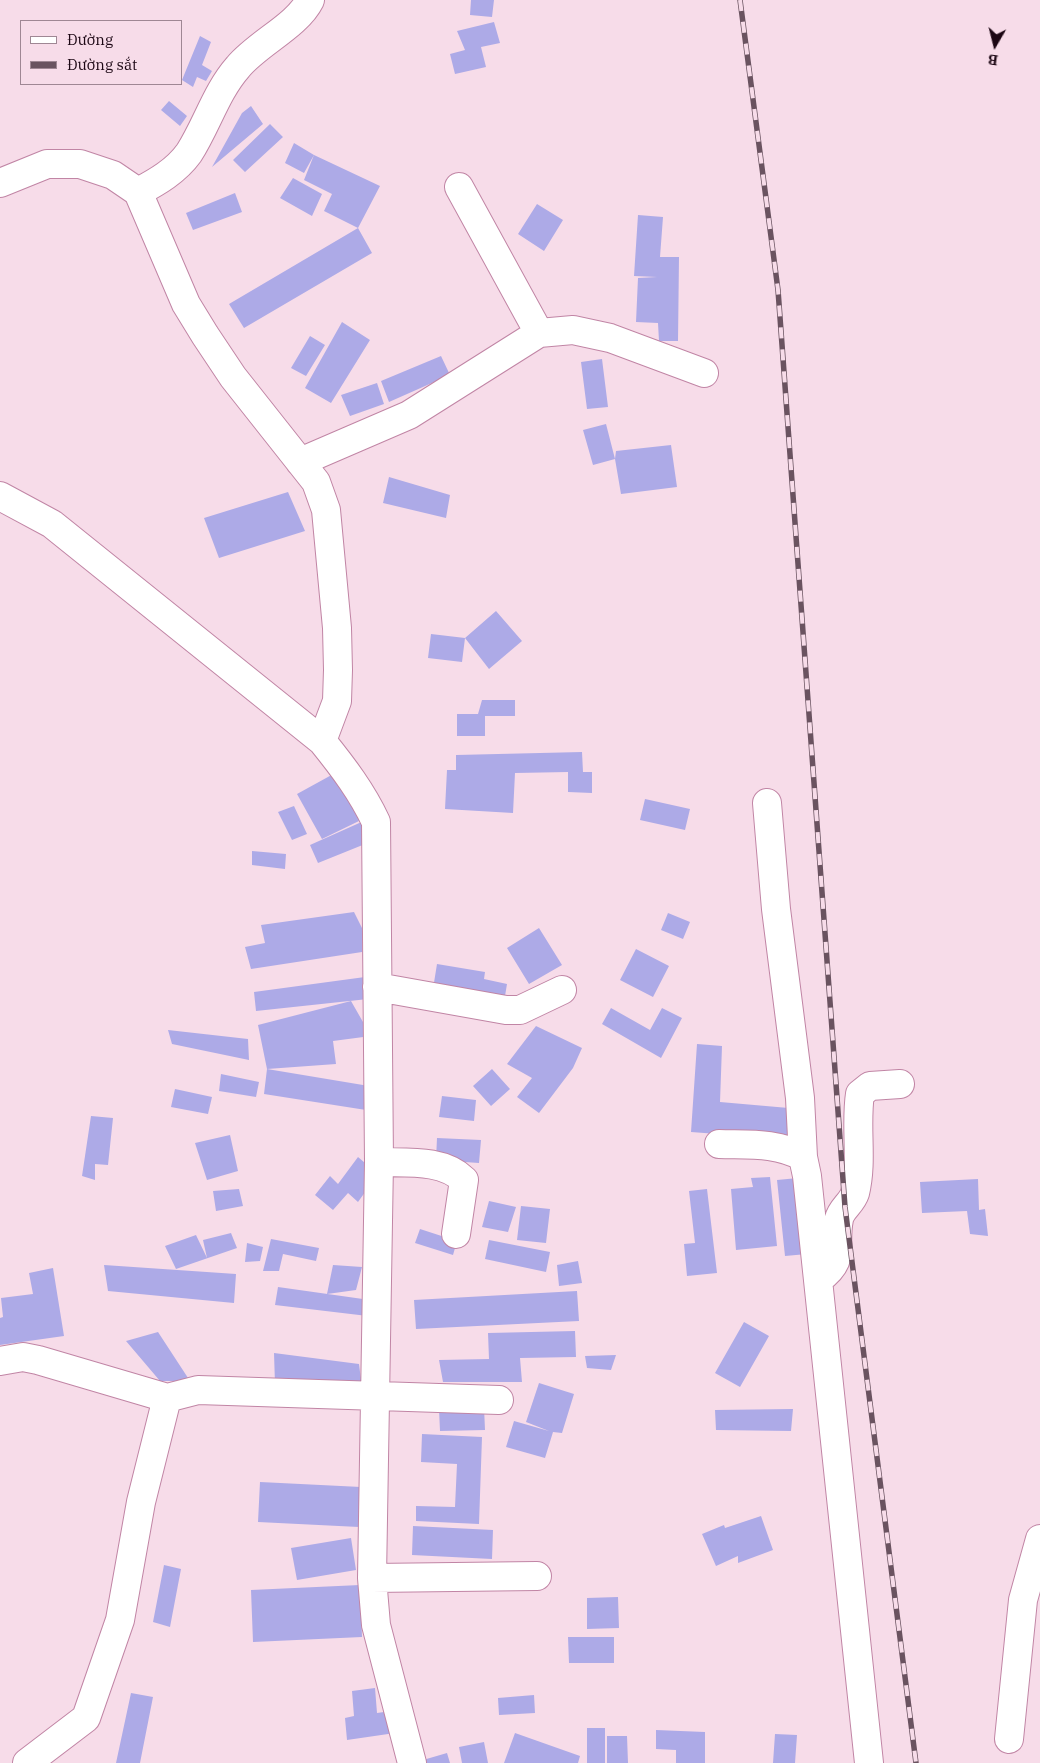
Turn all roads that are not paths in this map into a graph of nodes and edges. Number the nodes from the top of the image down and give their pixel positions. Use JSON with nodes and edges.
{"nodes":[{"id":1,"x":310,"y":0,"type":"edge"},
{"id":2,"x":0,"y":183,"type":"edge"},
{"id":3,"x":459,"y":187,"type":"dead end"},
{"id":4,"x":138,"y":192,"type":"junction"},
{"id":5,"x":539,"y":333,"type":"junction"},
{"id":6,"x":704,"y":373,"type":"dead end"},
{"id":7,"x":300,"y":462,"type":"junction"},
{"id":8,"x":0,"y":496,"type":"edge"},
{"id":9,"x":322,"y":741,"type":"junction"},
{"id":10,"x":767,"y":803,"type":"dead end"},
{"id":11,"x":377,"y":987,"type":"junction"},
{"id":12,"x":562,"y":990,"type":"dead end"},
{"id":13,"x":900,"y":1084,"type":"dead end"},
{"id":14,"x":719,"y":1144,"type":"dead end"},
{"id":15,"x":803,"y":1157,"type":"junction"},
{"id":16,"x":379,"y":1162,"type":"junction"},
{"id":17,"x":456,"y":1234,"type":"dead end"},
{"id":18,"x":818,"y":1280,"type":"junction"},
{"id":19,"x":0,"y":1361,"type":"edge"},
{"id":20,"x":376,"y":1395,"type":"junction"},
{"id":21,"x":167,"y":1398,"type":"junction"},
{"id":22,"x":500,"y":1400,"type":"dead end"},
{"id":23,"x":1040,"y":1540,"type":"edge"},
{"id":24,"x":537,"y":1576,"type":"dead end"},
{"id":25,"x":372,"y":1578,"type":"junction"},
{"id":26,"x":1009,"y":1739,"type":"dead end"},
{"id":27,"x":27,"y":1763,"type":"edge"},
{"id":28,"x":412,"y":1763,"type":"edge"},
{"id":29,"x":869,"y":1763,"type":"edge"}],
"edges":[{"from":1,"to":4,"type":"street"},
{"from":2,"to":4,"type":"street"},
{"from":3,"to":5,"type":"street"},
{"from":4,"to":7,"type":"street"},
{"from":5,"to":6,"type":"street"},
{"from":5,"to":7,"type":"street"},
{"from":7,"to":9,"type":"street"},
{"from":8,"to":9,"type":"street"},
{"from":9,"to":11,"type":"street"},
{"from":10,"to":15,"type":"street"},
{"from":11,"to":12,"type":"street"},
{"from":11,"to":16,"type":"street"},
{"from":13,"to":18,"type":"street"},
{"from":14,"to":15,"type":"street"},
{"from":15,"to":18,"type":"street"},
{"from":16,"to":17,"type":"street"},
{"from":16,"to":20,"type":"street"},
{"from":18,"to":29,"type":"street"},
{"from":19,"to":21,"type":"street"},
{"from":20,"to":21,"type":"street"},
{"from":20,"to":22,"type":"street"},
{"from":20,"to":25,"type":"street"},
{"from":21,"to":27,"type":"street"},
{"from":23,"to":26,"type":"street"},
{"from":24,"to":25,"type":"street"},
{"from":25,"to":28,"type":"street"}]}
